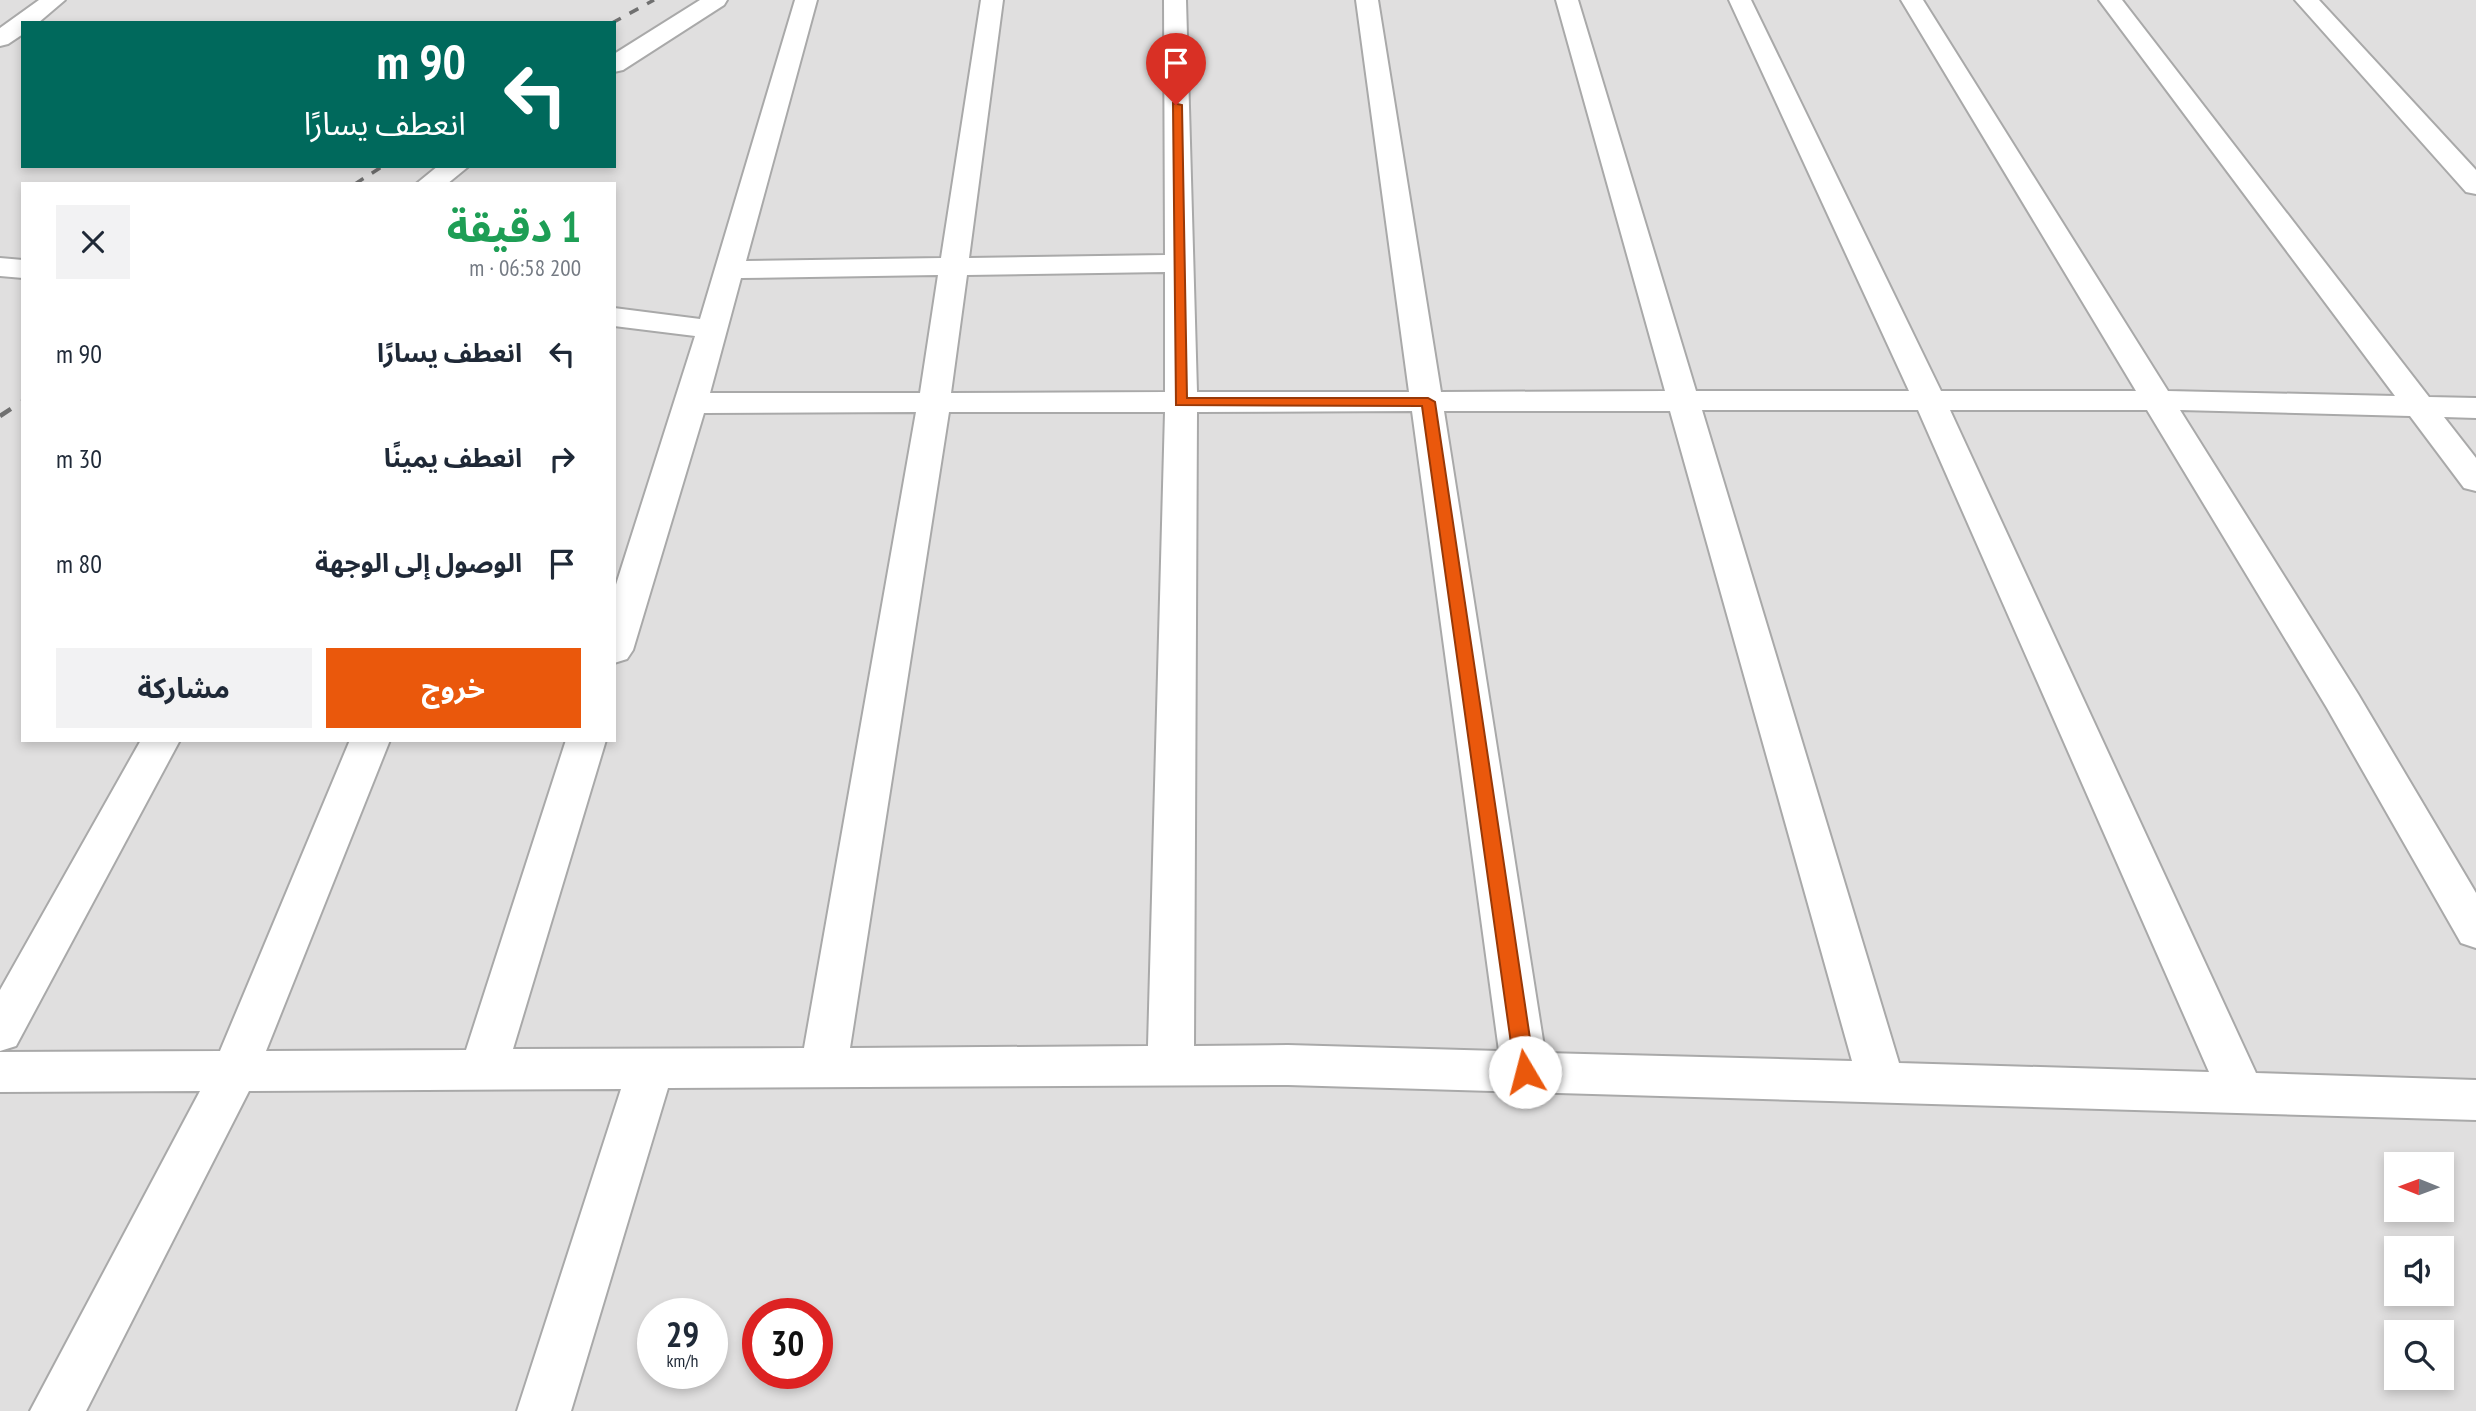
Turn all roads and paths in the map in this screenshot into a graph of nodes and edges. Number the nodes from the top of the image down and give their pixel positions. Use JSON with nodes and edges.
{"nodes":[{"id":1,"x":54,"y":0,"type":"edge"},
{"id":2,"x":716,"y":0,"type":"edge"},
{"id":3,"x":806,"y":0,"type":"edge"},
{"id":4,"x":992,"y":0,"type":"edge"},
{"id":5,"x":1175,"y":0,"type":"edge"},
{"id":6,"x":1367,"y":0,"type":"edge"},
{"id":7,"x":1567,"y":0,"type":"edge"},
{"id":8,"x":1740,"y":0,"type":"edge"},
{"id":9,"x":1912,"y":0,"type":"edge"},
{"id":10,"x":2110,"y":0,"type":"edge"},
{"id":11,"x":2306,"y":0,"type":"edge"},
{"id":12,"x":25,"y":21,"type":"edge"},
{"id":13,"x":21,"y":24,"type":"edge"},
{"id":14,"x":0,"y":39,"type":"edge"},
{"id":15,"x":616,"y":64,"type":"edge"},
{"id":16,"x":453,"y":168,"type":"edge"},
{"id":17,"x":432,"y":182,"type":"edge"},
{"id":18,"x":2476,"y":186,"type":"edge"},
{"id":19,"x":1179,"y":263,"type":"junction"},
{"id":20,"x":954,"y":266,"type":"junction"},
{"id":21,"x":0,"y":267,"type":"edge"},
{"id":22,"x":21,"y":268,"type":"edge"},
{"id":23,"x":729,"y":270,"type":"junction"},
{"id":24,"x":616,"y":317,"type":"edge"},
{"id":25,"x":712,"y":329,"type":"junction"},
{"id":26,"x":2159,"y":400,"type":"junction"},
{"id":27,"x":1682,"y":401,"type":"junction"},
{"id":28,"x":1930,"y":401,"type":"junction"},
{"id":29,"x":1181,"y":402,"type":"junction"},
{"id":30,"x":1428,"y":402,"type":"junction"},
{"id":31,"x":934,"y":403,"type":"junction"},
{"id":32,"x":691,"y":404,"type":"junction"},
{"id":33,"x":2421,"y":407,"type":"junction"},
{"id":34,"x":2476,"y":408,"type":"edge"},
{"id":35,"x":2476,"y":481,"type":"edge"},
{"id":36,"x":616,"y":644,"type":"edge"},
{"id":37,"x":161,"y":742,"type":"edge"},
{"id":38,"x":369,"y":742,"type":"edge"},
{"id":39,"x":585,"y":742,"type":"edge"},
{"id":40,"x":2476,"y":931,"type":"edge"},
{"id":41,"x":0,"y":1032,"type":"edge"},
{"id":42,"x":1171,"y":1065,"type":"junction"},
{"id":43,"x":824,"y":1067,"type":"junction"},
{"id":44,"x":651,"y":1069,"type":"junction"},
{"id":45,"x":483,"y":1070,"type":"junction"},
{"id":46,"x":234,"y":1071,"type":"junction"},
{"id":47,"x":0,"y":1072,"type":"edge"},
{"id":48,"x":1525,"y":1072,"type":"junction"},
{"id":49,"x":1881,"y":1082,"type":"junction"},
{"id":50,"x":2242,"y":1093,"type":"junction"},
{"id":51,"x":2476,"y":1100,"type":"edge"},
{"id":52,"x":57,"y":1411,"type":"edge"},
{"id":53,"x":544,"y":1411,"type":"edge"}],
"edges":[{"from":1,"to":12,"type":"street"},
{"from":2,"to":15,"type":"street"},
{"from":3,"to":23,"type":"street"},
{"from":4,"to":20,"type":"street"},
{"from":5,"to":19,"type":"street"},
{"from":6,"to":30,"type":"street"},
{"from":7,"to":27,"type":"street"},
{"from":8,"to":28,"type":"street"},
{"from":9,"to":26,"type":"street"},
{"from":10,"to":33,"type":"street"},
{"from":11,"to":18,"type":"street"},
{"from":13,"to":14,"type":"street"},
{"from":16,"to":17,"type":"street"},
{"from":19,"to":20,"type":"street"},
{"from":19,"to":29,"type":"street"},
{"from":20,"to":23,"type":"street"},
{"from":20,"to":31,"type":"street"},
{"from":21,"to":22,"type":"street"},
{"from":23,"to":25,"type":"street"},
{"from":24,"to":25,"type":"street"},
{"from":25,"to":32,"type":"street"},
{"from":26,"to":28,"type":"street"},
{"from":26,"to":33,"type":"street"},
{"from":26,"to":40,"type":"street"},
{"from":27,"to":28,"type":"street"},
{"from":27,"to":30,"type":"street"},
{"from":27,"to":49,"type":"street"},
{"from":28,"to":50,"type":"street"},
{"from":29,"to":30,"type":"street"},
{"from":29,"to":31,"type":"street"},
{"from":29,"to":42,"type":"street"},
{"from":30,"to":48,"type":"street"},
{"from":31,"to":32,"type":"street"},
{"from":31,"to":43,"type":"street"},
{"from":32,"to":36,"type":"street"},
{"from":33,"to":34,"type":"street"},
{"from":33,"to":35,"type":"street"},
{"from":37,"to":41,"type":"street"},
{"from":38,"to":46,"type":"street"},
{"from":39,"to":45,"type":"street"},
{"from":42,"to":43,"type":"street"},
{"from":42,"to":48,"type":"street"},
{"from":43,"to":44,"type":"street"},
{"from":44,"to":45,"type":"street"},
{"from":44,"to":53,"type":"street"},
{"from":45,"to":46,"type":"street"},
{"from":46,"to":47,"type":"street"},
{"from":46,"to":52,"type":"street"},
{"from":48,"to":49,"type":"street"},
{"from":49,"to":50,"type":"street"},
{"from":50,"to":51,"type":"street"}]}
